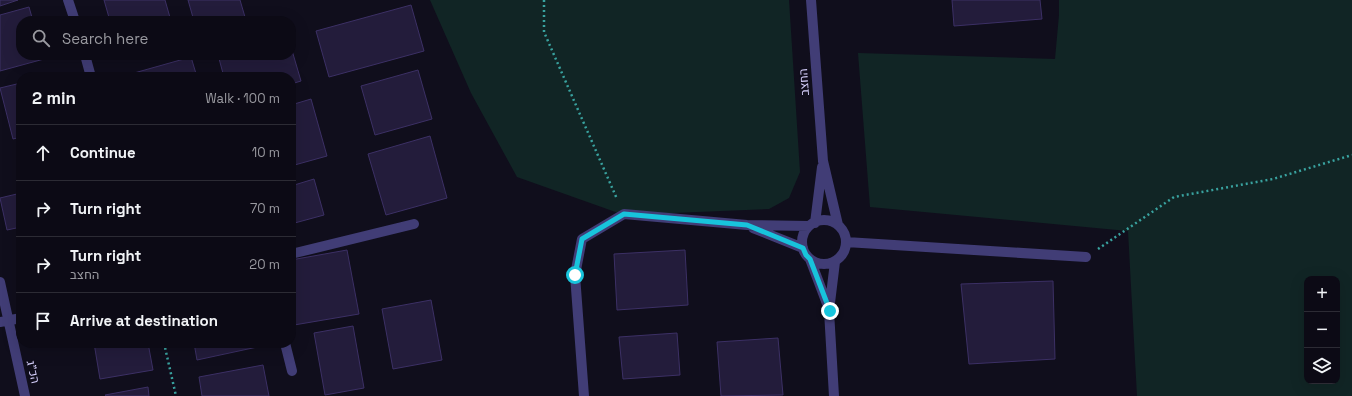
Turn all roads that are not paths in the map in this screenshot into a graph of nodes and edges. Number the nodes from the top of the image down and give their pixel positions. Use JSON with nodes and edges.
{"nodes":[{"id":1,"x":68,"y":0,"type":"edge"},
{"id":2,"x":811,"y":0,"type":"edge"},
{"id":3,"x":73,"y":16,"type":"edge"},
{"id":4,"x":87,"y":60,"type":"edge"},
{"id":5,"x":90,"y":72,"type":"edge"},
{"id":6,"x":823,"y":161,"type":"junction"},
{"id":7,"x":414,"y":224,"type":"dead end"},
{"id":8,"x":812,"y":224,"type":"junction"},
{"id":9,"x":747,"y":225,"type":"junction"},
{"id":10,"x":838,"y":225,"type":"junction"},
{"id":11,"x":846,"y":242,"type":"junction"},
{"id":12,"x":803,"y":248,"type":"junction"},
{"id":13,"x":296,"y":253,"type":"edge"},
{"id":14,"x":1086,"y":257,"type":"road end"},
{"id":15,"x":810,"y":259,"type":"junction"},
{"id":16,"x":835,"y":262,"type":"junction"},
{"id":17,"x":0,"y":282,"type":"edge"},
{"id":18,"x":830,"y":311,"type":"junction"},
{"id":19,"x":16,"y":319,"type":"edge"},
{"id":20,"x":4,"y":321,"type":"edge"},
{"id":21,"x":286,"y":348,"type":"edge"},
{"id":22,"x":292,"y":371,"type":"dead end"},
{"id":23,"x":25,"y":396,"type":"edge"},
{"id":24,"x":584,"y":396,"type":"edge"},
{"id":25,"x":834,"y":396,"type":"edge"}],
"edges":[{"from":1,"to":3,"type":"street"},
{"from":2,"to":6,"type":"street","name":"החצב"},
{"from":4,"to":5,"type":"street"},
{"from":6,"to":8,"type":"street","name":"החצב"},
{"from":6,"to":10,"type":"street","name":"החצב"},
{"from":7,"to":13,"type":"street"},
{"from":8,"to":9,"type":"street"},
{"from":8,"to":10,"type":"street"},
{"from":8,"to":12,"type":"street"},
{"from":9,"to":12,"type":"street"},
{"from":9,"to":24,"type":"street"},
{"from":10,"to":11,"type":"street"},
{"from":11,"to":14,"type":"street"},
{"from":11,"to":16,"type":"street"},
{"from":12,"to":15,"type":"street"},
{"from":15,"to":16,"type":"street"},
{"from":15,"to":18,"type":"street"},
{"from":16,"to":18,"type":"street"},
{"from":17,"to":20,"type":"street","name":"הכ\"ג"},
{"from":18,"to":25,"type":"street"},
{"from":19,"to":20,"type":"street"},
{"from":20,"to":23,"type":"street","name":"הכ\"ג"},
{"from":21,"to":22,"type":"street"}]}
